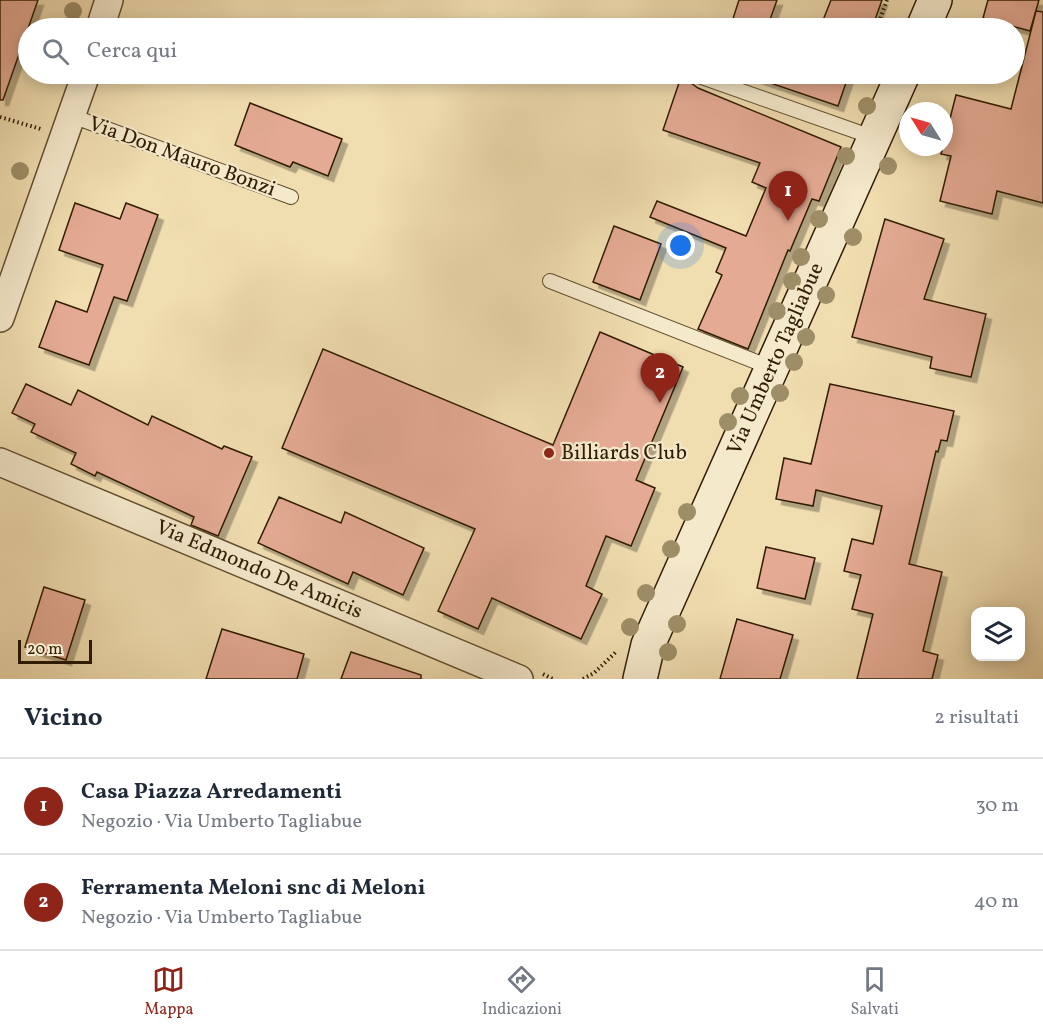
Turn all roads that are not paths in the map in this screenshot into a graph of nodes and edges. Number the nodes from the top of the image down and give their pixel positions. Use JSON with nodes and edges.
{"nodes":[{"id":1,"x":109,"y":0,"type":"edge"},
{"id":2,"x":935,"y":0,"type":"edge"},
{"id":3,"x":103,"y":18,"type":"edge"},
{"id":4,"x":927,"y":18,"type":"edge"},
{"id":5,"x":83,"y":84,"type":"edge"},
{"id":6,"x":721,"y":84,"type":"edge"},
{"id":7,"x":899,"y":84,"type":"edge"},
{"id":8,"x":68,"y":126,"type":"junction"},
{"id":9,"x":875,"y":138,"type":"junction"},
{"id":10,"x":291,"y":197,"type":"dead end"},
{"id":11,"x":550,"y":281,"type":"dead end"},
{"id":12,"x":0,"y":318,"type":"edge"},
{"id":13,"x":772,"y":368,"type":"junction"},
{"id":14,"x":0,"y":462,"type":"edge"},
{"id":15,"x":629,"y":658,"type":"edge"},
{"id":16,"x":519,"y":679,"type":"edge"},
{"id":17,"x":640,"y":679,"type":"edge"}],
"edges":[{"from":1,"to":3,"type":"street"},
{"from":2,"to":4,"type":"street"},
{"from":5,"to":8,"type":"street","name":"Via Don Mauro Bonzi"},
{"from":6,"to":9,"type":"lane"},
{"from":7,"to":9,"type":"street","name":"Via Umberto Tagliabue"},
{"from":8,"to":10,"type":"lane","name":"Via Don Mauro Bonzi"},
{"from":8,"to":12,"type":"street","name":"Via Don Mauro Bonzi"},
{"from":9,"to":13,"type":"street","name":"Via Umberto Tagliabue"},
{"from":11,"to":13,"type":"lane"},
{"from":13,"to":15,"type":"street","name":"Via Umberto Tagliabue"},
{"from":14,"to":16,"type":"street","name":"Via Edmondo De Amicis"},
{"from":15,"to":17,"type":"street","name":"Via Umberto Tagliabue"}]}
